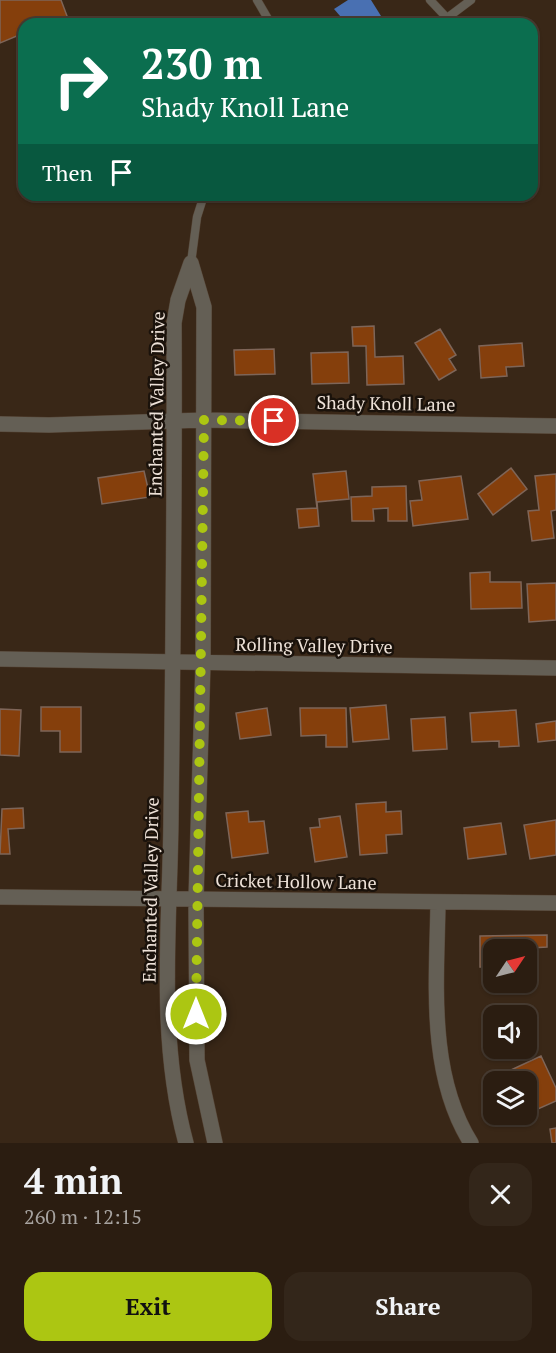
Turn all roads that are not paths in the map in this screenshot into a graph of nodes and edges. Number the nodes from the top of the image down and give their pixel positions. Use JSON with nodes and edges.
{"nodes":[{"id":1,"x":257,"y":0,"type":"edge"},
{"id":2,"x":430,"y":0,"type":"edge"},
{"id":3,"x":471,"y":0,"type":"edge"},
{"id":4,"x":268,"y":18,"type":"edge"},
{"id":5,"x":202,"y":201,"type":"edge"},
{"id":6,"x":191,"y":263,"type":"junction"},
{"id":7,"x":204,"y":420,"type":"junction"},
{"id":8,"x":174,"y":421,"type":"junction"},
{"id":9,"x":0,"y":424,"type":"edge"},
{"id":10,"x":556,"y":426,"type":"edge"},
{"id":11,"x":0,"y":659,"type":"edge"},
{"id":12,"x":173,"y":662,"type":"junction"},
{"id":13,"x":202,"y":663,"type":"junction"},
{"id":14,"x":556,"y":668,"type":"edge"},
{"id":15,"x":0,"y":897,"type":"edge"},
{"id":16,"x":170,"y":899,"type":"junction"},
{"id":17,"x":196,"y":899,"type":"junction"},
{"id":18,"x":438,"y":902,"type":"junction"},
{"id":19,"x":556,"y":903,"type":"edge"},
{"id":20,"x":186,"y":1143,"type":"edge"},
{"id":21,"x":215,"y":1143,"type":"edge"},
{"id":22,"x":471,"y":1143,"type":"edge"}],
"edges":[{"from":1,"to":4,"type":"lane"},
{"from":2,"to":3,"type":"lane"},
{"from":5,"to":6,"type":"lane"},
{"from":6,"to":7,"type":"street"},
{"from":6,"to":8,"type":"street","name":"Enchanted Valley Drive"},
{"from":7,"to":8,"type":"street","name":"Shady Knoll Lane"},
{"from":7,"to":10,"type":"street","name":"Shady Knoll Lane"},
{"from":7,"to":13,"type":"street"},
{"from":8,"to":9,"type":"street","name":"Shady Knoll Lane"},
{"from":8,"to":12,"type":"street","name":"Enchanted Valley Drive"},
{"from":11,"to":12,"type":"street","name":"Rolling Valley Drive"},
{"from":12,"to":13,"type":"street","name":"Rolling Valley Drive"},
{"from":12,"to":16,"type":"street","name":"Enchanted Valley Drive"},
{"from":13,"to":14,"type":"street","name":"Rolling Valley Drive"},
{"from":13,"to":17,"type":"street"},
{"from":15,"to":16,"type":"street","name":"Cricket Hollow Lane"},
{"from":16,"to":17,"type":"street","name":"Cricket Hollow Lane"},
{"from":16,"to":20,"type":"street","name":"Enchanted Valley Drive"},
{"from":17,"to":18,"type":"street","name":"Cricket Hollow Lane"},
{"from":17,"to":21,"type":"street"},
{"from":18,"to":19,"type":"street","name":"Cricket Hollow Lane"},
{"from":18,"to":22,"type":"street"}]}
